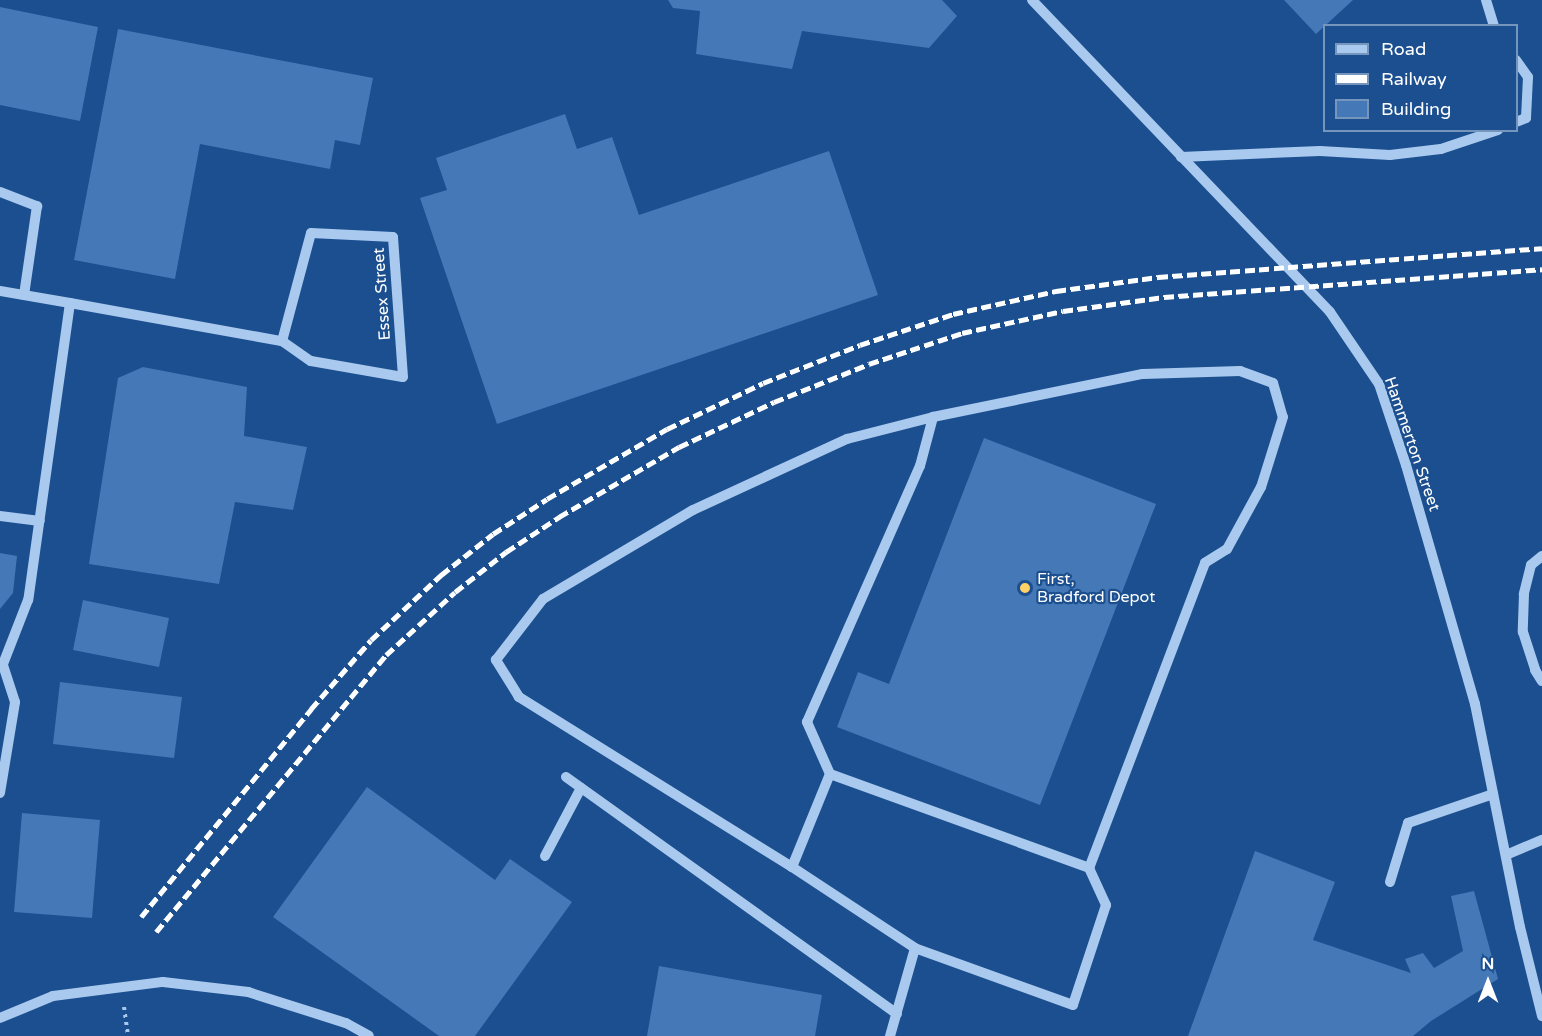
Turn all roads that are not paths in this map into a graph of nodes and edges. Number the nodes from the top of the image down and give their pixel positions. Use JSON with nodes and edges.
{"nodes":[{"id":1,"x":1032,"y":0,"type":"edge"},
{"id":2,"x":1486,"y":0,"type":"edge"},
{"id":3,"x":1493,"y":24,"type":"edge"},
{"id":4,"x":1518,"y":63,"type":"edge"},
{"id":5,"x":1518,"y":121,"type":"edge"},
{"id":6,"x":1492,"y":132,"type":"edge"},
{"id":7,"x":1181,"y":158,"type":"junction"},
{"id":8,"x":0,"y":192,"type":"edge"},
{"id":9,"x":0,"y":291,"type":"edge"},
{"id":10,"x":24,"y":295,"type":"junction"},
{"id":11,"x":70,"y":303,"type":"junction"},
{"id":12,"x":282,"y":341,"type":"junction"},
{"id":13,"x":933,"y":417,"type":"junction"},
{"id":14,"x":0,"y":516,"type":"edge"},
{"id":15,"x":40,"y":521,"type":"junction"},
{"id":16,"x":1542,"y":556,"type":"edge"},
{"id":17,"x":1,"y":664,"type":"edge"},
{"id":18,"x":1542,"y":681,"type":"edge"},
{"id":19,"x":830,"y":774,"type":"junction"},
{"id":20,"x":566,"y":777,"type":"dead end"},
{"id":21,"x":581,"y":788,"type":"junction"},
{"id":22,"x":0,"y":793,"type":"edge"},
{"id":23,"x":1493,"y":794,"type":"junction"},
{"id":24,"x":1542,"y":840,"type":"edge"},
{"id":25,"x":1506,"y":855,"type":"junction"},
{"id":26,"x":545,"y":856,"type":"dead end"},
{"id":27,"x":792,"y":867,"type":"junction"},
{"id":28,"x":1089,"y":868,"type":"junction"},
{"id":29,"x":1390,"y":882,"type":"dead end"},
{"id":30,"x":915,"y":948,"type":"junction"},
{"id":31,"x":897,"y":1014,"type":"junction"},
{"id":32,"x":1542,"y":1016,"type":"edge"},
{"id":33,"x":0,"y":1018,"type":"edge"},
{"id":34,"x":369,"y":1036,"type":"edge"},
{"id":35,"x":890,"y":1036,"type":"edge"}],
"edges":[{"from":1,"to":7,"type":"street","name":"Hammerton Street"},
{"from":2,"to":3,"type":"street"},
{"from":4,"to":5,"type":"street"},
{"from":6,"to":7,"type":"street"},
{"from":7,"to":23,"type":"street","name":"Hammerton Street"},
{"from":8,"to":10,"type":"street"},
{"from":9,"to":10,"type":"street","name":"Essex Street"},
{"from":10,"to":11,"type":"street","name":"Essex Street"},
{"from":11,"to":12,"type":"street","name":"Essex Street"},
{"from":11,"to":15,"type":"street"},
{"from":12,"to":12,"type":"street","name":"Essex Street"},
{"from":13,"to":19,"type":"street"},
{"from":13,"to":27,"type":"street"},
{"from":13,"to":28,"type":"street"},
{"from":14,"to":15,"type":"street"},
{"from":15,"to":17,"type":"street"},
{"from":16,"to":18,"type":"street"},
{"from":17,"to":22,"type":"street"},
{"from":19,"to":27,"type":"street"},
{"from":19,"to":28,"type":"street"},
{"from":20,"to":21,"type":"street"},
{"from":21,"to":26,"type":"street"},
{"from":21,"to":31,"type":"street"},
{"from":23,"to":25,"type":"street","name":"Hammerton Street"},
{"from":23,"to":29,"type":"street"},
{"from":24,"to":25,"type":"street"},
{"from":25,"to":32,"type":"street","name":"Hammerton Street"},
{"from":27,"to":30,"type":"street"},
{"from":28,"to":30,"type":"street"},
{"from":30,"to":31,"type":"street"},
{"from":31,"to":35,"type":"street"},
{"from":33,"to":34,"type":"street"}]}
